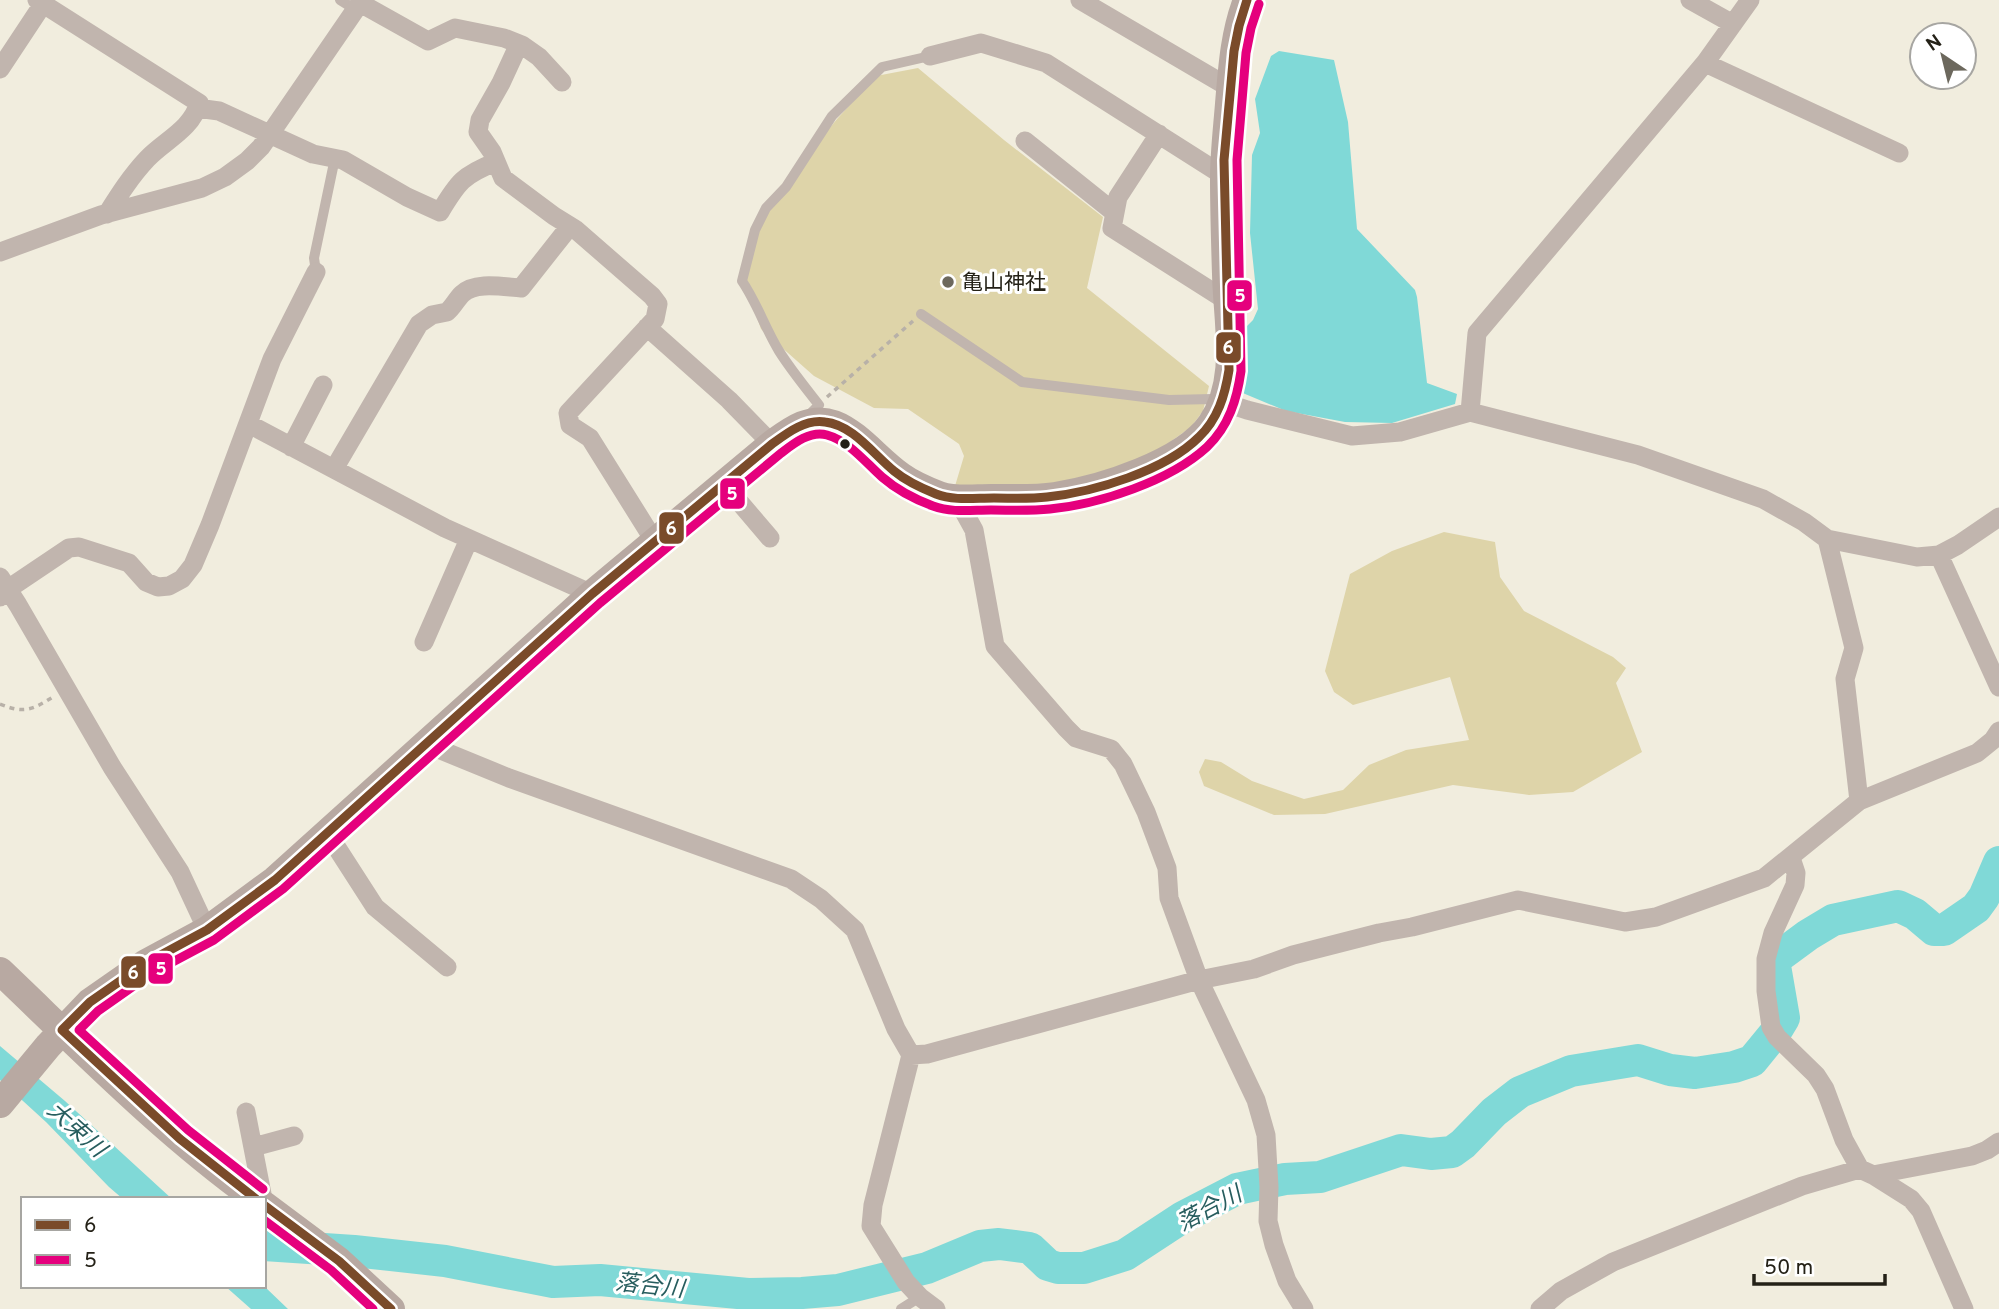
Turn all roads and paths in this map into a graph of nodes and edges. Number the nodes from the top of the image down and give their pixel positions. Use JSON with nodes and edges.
{"nodes":[{"id":1,"x":1080,"y":0,"type":"edge"},
{"id":2,"x":1247,"y":0,"type":"edge"},
{"id":3,"x":1690,"y":0,"type":"edge"},
{"id":4,"x":1751,"y":0,"type":"edge"},
{"id":5,"x":40,"y":2,"type":"edge"},
{"id":6,"x":354,"y":3,"type":"edge"},
{"id":7,"x":1733,"y":24,"type":"junction"},
{"id":8,"x":519,"y":44,"type":"junction"},
{"id":9,"x":930,"y":56,"type":"joint"},
{"id":10,"x":1704,"y":63,"type":"junction"},
{"id":11,"x":0,"y":69,"type":"edge"},
{"id":12,"x":562,"y":82,"type":"dead end"},
{"id":13,"x":1230,"y":88,"type":"junction"},
{"id":14,"x":197,"y":108,"type":"junction"},
{"id":15,"x":270,"y":134,"type":"junction"},
{"id":16,"x":1159,"y":134,"type":"junction"},
{"id":17,"x":1025,"y":141,"type":"dead end"},
{"id":18,"x":1899,"y":153,"type":"dead end"},
{"id":19,"x":335,"y":158,"type":"junction"},
{"id":20,"x":496,"y":162,"type":"junction"},
{"id":21,"x":1224,"y":176,"type":"junction"},
{"id":22,"x":1115,"y":213,"type":"junction"},
{"id":23,"x":107,"y":214,"type":"junction"},
{"id":24,"x":570,"y":226,"type":"junction"},
{"id":25,"x":0,"y":252,"type":"edge"},
{"id":26,"x":316,"y":272,"type":"joint"},
{"id":27,"x":1227,"y":301,"type":"junction"},
{"id":28,"x":921,"y":314,"type":"joint"},
{"id":29,"x":647,"y":327,"type":"junction"},
{"id":30,"x":323,"y":385,"type":"dead end"},
{"id":31,"x":823,"y":401,"type":"dead end"},
{"id":32,"x":1223,"y":401,"type":"junction"},
{"id":33,"x":1470,"y":412,"type":"junction"},
{"id":34,"x":249,"y":424,"type":"junction"},
{"id":35,"x":797,"y":427,"type":"junction"},
{"id":36,"x":772,"y":444,"type":"junction"},
{"id":37,"x":291,"y":447,"type":"junction"},
{"id":38,"x":334,"y":469,"type":"junction"},
{"id":39,"x":724,"y":484,"type":"junction"},
{"id":40,"x":960,"y":498,"type":"junction"},
{"id":41,"x":1999,"y":517,"type":"edge"},
{"id":42,"x":770,"y":538,"type":"dead end"},
{"id":43,"x":469,"y":539,"type":"junction"},
{"id":44,"x":1828,"y":539,"type":"junction"},
{"id":45,"x":655,"y":542,"type":"junction"},
{"id":46,"x":1939,"y":555,"type":"junction"},
{"id":47,"x":3,"y":588,"type":"edge"},
{"id":48,"x":593,"y":594,"type":"junction"},
{"id":49,"x":424,"y":642,"type":"dead end"},
{"id":50,"x":1999,"y":687,"type":"edge"},
{"id":51,"x":67,"y":689,"type":"junction"},
{"id":52,"x":0,"y":704,"type":"edge"},
{"id":53,"x":1999,"y":731,"type":"edge"},
{"id":54,"x":426,"y":744,"type":"junction"},
{"id":55,"x":1859,"y":801,"type":"junction"},
{"id":56,"x":328,"y":834,"type":"junction"},
{"id":57,"x":1791,"y":858,"type":"junction"},
{"id":58,"x":207,"y":930,"type":"junction"},
{"id":59,"x":447,"y":967,"type":"dead end"},
{"id":60,"x":0,"y":971,"type":"edge"},
{"id":61,"x":1199,"y":981,"type":"junction"},
{"id":62,"x":55,"y":1038,"type":"junction"},
{"id":63,"x":911,"y":1055,"type":"junction"},
{"id":64,"x":0,"y":1104,"type":"edge"},
{"id":65,"x":246,"y":1112,"type":"dead end"},
{"id":66,"x":294,"y":1136,"type":"dead end"},
{"id":67,"x":1999,"y":1142,"type":"edge"},
{"id":68,"x":253,"y":1147,"type":"junction"},
{"id":69,"x":1866,"y":1172,"type":"junction"},
{"id":70,"x":253,"y":1197,"type":"edge"},
{"id":71,"x":263,"y":1197,"type":"edge"},
{"id":72,"x":266,"y":1206,"type":"edge"},
{"id":73,"x":928,"y":1303,"type":"edge"},
{"id":74,"x":391,"y":1309,"type":"edge"},
{"id":75,"x":901,"y":1309,"type":"edge"},
{"id":76,"x":1304,"y":1309,"type":"edge"},
{"id":77,"x":1540,"y":1309,"type":"edge"},
{"id":78,"x":1964,"y":1309,"type":"edge"}],
"edges":[{"from":1,"to":13,"type":"street"},
{"from":2,"to":13,"type":"street"},
{"from":3,"to":7,"type":"street"},
{"from":4,"to":7,"type":"street"},
{"from":5,"to":11,"type":"street"},
{"from":5,"to":14,"type":"street"},
{"from":6,"to":8,"type":"street"},
{"from":6,"to":15,"type":"street"},
{"from":7,"to":10,"type":"street"},
{"from":8,"to":12,"type":"street"},
{"from":8,"to":20,"type":"street"},
{"from":9,"to":16,"type":"street"},
{"from":9,"to":35,"type":"lane"},
{"from":10,"to":18,"type":"street"},
{"from":10,"to":33,"type":"street"},
{"from":13,"to":21,"type":"street"},
{"from":14,"to":15,"type":"street"},
{"from":14,"to":23,"type":"street"},
{"from":15,"to":19,"type":"street"},
{"from":15,"to":23,"type":"street"},
{"from":16,"to":21,"type":"street"},
{"from":16,"to":22,"type":"street"},
{"from":17,"to":22,"type":"street"},
{"from":19,"to":20,"type":"street"},
{"from":19,"to":26,"type":"lane"},
{"from":20,"to":24,"type":"street"},
{"from":21,"to":27,"type":"street"},
{"from":22,"to":27,"type":"street"},
{"from":23,"to":25,"type":"street"},
{"from":24,"to":29,"type":"street"},
{"from":24,"to":38,"type":"street"},
{"from":26,"to":34,"type":"street"},
{"from":27,"to":32,"type":"street"},
{"from":28,"to":31,"type":"path"},
{"from":28,"to":32,"type":"lane"},
{"from":29,"to":36,"type":"street"},
{"from":29,"to":45,"type":"street"},
{"from":30,"to":37,"type":"street"},
{"from":32,"to":33,"type":"street"},
{"from":32,"to":40,"type":"street"},
{"from":33,"to":44,"type":"street"},
{"from":34,"to":37,"type":"street"},
{"from":34,"to":47,"type":"street"},
{"from":35,"to":36,"type":"street"},
{"from":35,"to":40,"type":"street"},
{"from":36,"to":39,"type":"street"},
{"from":37,"to":38,"type":"street"},
{"from":38,"to":43,"type":"street"},
{"from":39,"to":42,"type":"street"},
{"from":39,"to":45,"type":"street"},
{"from":40,"to":61,"type":"street"},
{"from":41,"to":46,"type":"street"},
{"from":43,"to":48,"type":"street"},
{"from":43,"to":49,"type":"street"},
{"from":44,"to":46,"type":"street"},
{"from":44,"to":55,"type":"street"},
{"from":45,"to":48,"type":"street"},
{"from":46,"to":50,"type":"street"},
{"from":47,"to":51,"type":"street"},
{"from":48,"to":54,"type":"street"},
{"from":51,"to":52,"type":"path"},
{"from":51,"to":58,"type":"street"},
{"from":53,"to":55,"type":"street"},
{"from":54,"to":56,"type":"street"},
{"from":54,"to":63,"type":"street"},
{"from":55,"to":57,"type":"street"},
{"from":56,"to":58,"type":"street"},
{"from":56,"to":59,"type":"street"},
{"from":57,"to":61,"type":"street"},
{"from":57,"to":69,"type":"street"},
{"from":58,"to":62,"type":"street"},
{"from":60,"to":62,"type":"street"},
{"from":61,"to":63,"type":"street"},
{"from":61,"to":76,"type":"street"},
{"from":62,"to":64,"type":"street"},
{"from":62,"to":70,"type":"street"},
{"from":63,"to":73,"type":"street"},
{"from":65,"to":68,"type":"street"},
{"from":66,"to":68,"type":"street"},
{"from":67,"to":69,"type":"street"},
{"from":68,"to":71,"type":"street"},
{"from":69,"to":77,"type":"street"},
{"from":69,"to":78,"type":"street"},
{"from":72,"to":74,"type":"street"},
{"from":73,"to":75,"type":"lane"}]}
